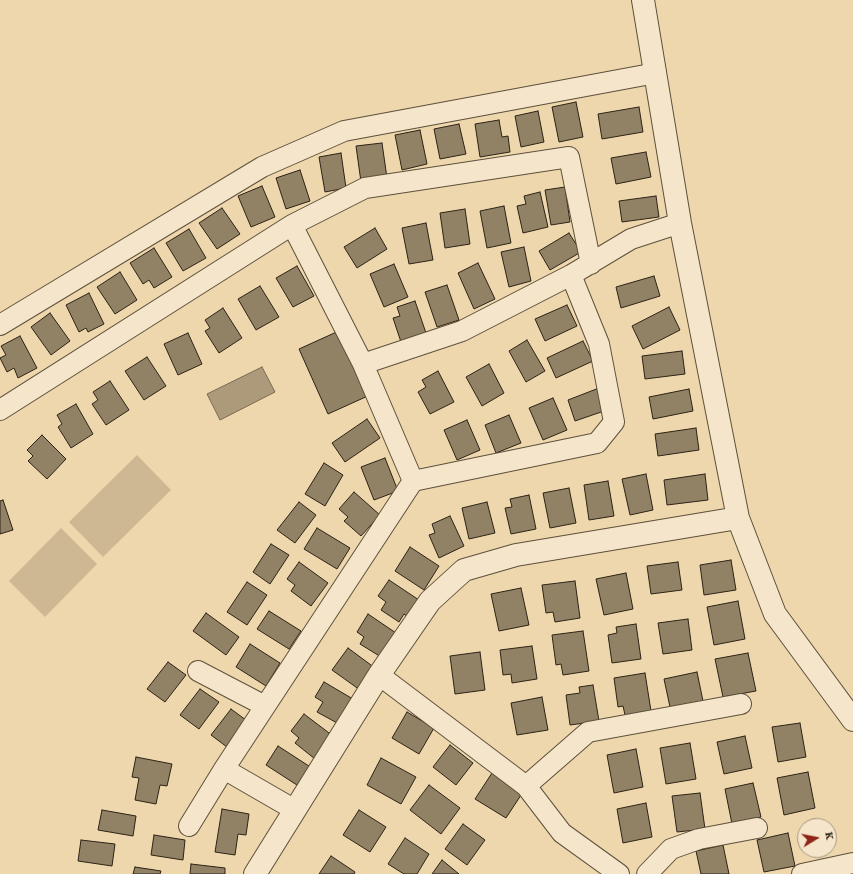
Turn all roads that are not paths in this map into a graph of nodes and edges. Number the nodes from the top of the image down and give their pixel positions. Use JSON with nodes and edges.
{"nodes":[{"id":1,"x":643,"y":0,"type":"edge"},
{"id":2,"x":656,"y":73,"type":"junction"},
{"id":3,"x":680,"y":223,"type":"junction"},
{"id":4,"x":292,"y":225,"type":"junction"},
{"id":5,"x":590,"y":264,"type":"junction"},
{"id":6,"x":571,"y":275,"type":"junction"},
{"id":7,"x":0,"y":325,"type":"edge"},
{"id":8,"x":363,"y":364,"type":"junction"},
{"id":9,"x":0,"y":410,"type":"edge"},
{"id":10,"x":413,"y":481,"type":"junction"},
{"id":11,"x":738,"y":518,"type":"junction"},
{"id":12,"x":198,"y":671,"type":"dead end"},
{"id":13,"x":380,"y":676,"type":"junction"},
{"id":14,"x":741,"y":704,"type":"dead end"},
{"id":15,"x":265,"y":706,"type":"junction"},
{"id":16,"x":853,"y":720,"type":"edge"},
{"id":17,"x":224,"y":769,"type":"junction"},
{"id":18,"x":526,"y":786,"type":"junction"},
{"id":19,"x":295,"y":810,"type":"junction"},
{"id":20,"x":189,"y":826,"type":"dead end"},
{"id":21,"x":757,"y":828,"type":"dead end"},
{"id":22,"x":853,"y":863,"type":"edge"},
{"id":23,"x":255,"y":874,"type":"edge"},
{"id":24,"x":619,"y":874,"type":"edge"},
{"id":25,"x":647,"y":874,"type":"edge"},
{"id":26,"x":802,"y":874,"type":"edge"}],
"edges":[{"from":1,"to":2,"type":"street"},
{"from":2,"to":3,"type":"street"},
{"from":2,"to":7,"type":"street"},
{"from":3,"to":5,"type":"street"},
{"from":3,"to":11,"type":"street"},
{"from":4,"to":5,"type":"street"},
{"from":4,"to":8,"type":"street"},
{"from":4,"to":9,"type":"street"},
{"from":5,"to":6,"type":"street"},
{"from":6,"to":8,"type":"street"},
{"from":6,"to":10,"type":"street"},
{"from":8,"to":10,"type":"street"},
{"from":10,"to":15,"type":"street"},
{"from":11,"to":13,"type":"street"},
{"from":11,"to":16,"type":"street"},
{"from":12,"to":15,"type":"street"},
{"from":13,"to":18,"type":"street"},
{"from":13,"to":19,"type":"street"},
{"from":14,"to":18,"type":"street"},
{"from":15,"to":17,"type":"street"},
{"from":17,"to":19,"type":"street"},
{"from":17,"to":20,"type":"street"},
{"from":18,"to":24,"type":"street"},
{"from":19,"to":23,"type":"street"},
{"from":21,"to":25,"type":"street"},
{"from":22,"to":26,"type":"street"}]}
